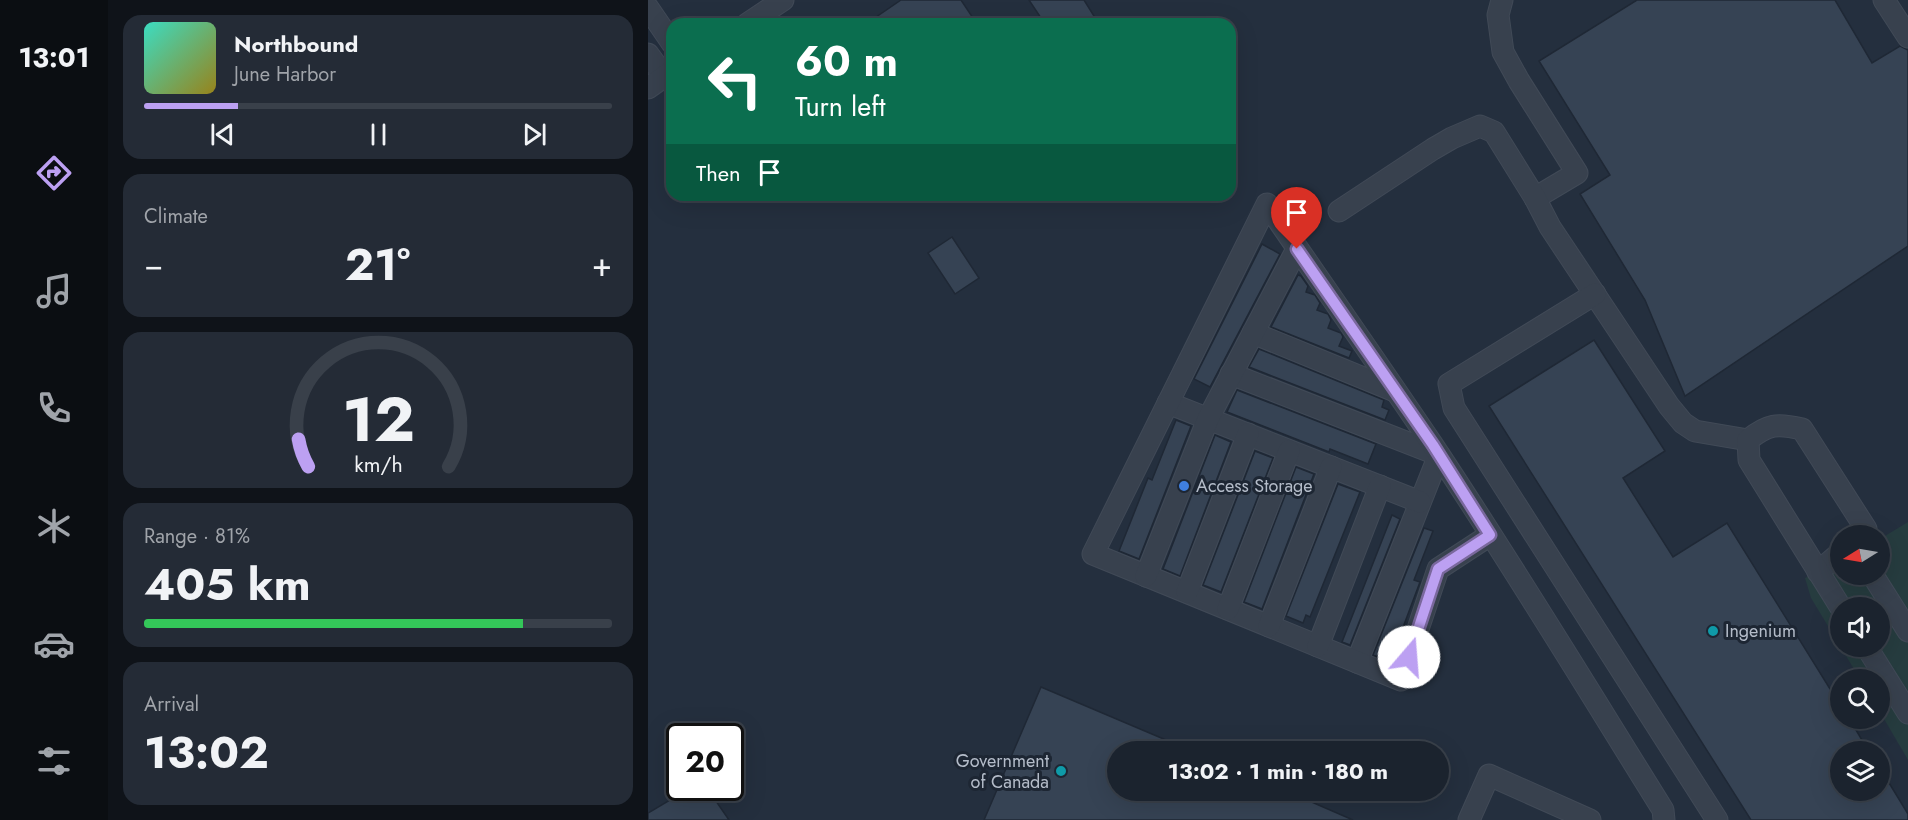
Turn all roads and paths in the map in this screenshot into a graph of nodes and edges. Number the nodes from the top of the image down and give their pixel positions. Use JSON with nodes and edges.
{"nodes":[{"id":1,"x":783,"y":0,"type":"edge"},
{"id":2,"x":1502,"y":0,"type":"edge"},
{"id":3,"x":1884,"y":0,"type":"edge"},
{"id":4,"x":648,"y":9,"type":"edge"},
{"id":5,"x":756,"y":18,"type":"edge"},
{"id":6,"x":666,"y":34,"type":"edge"},
{"id":7,"x":1908,"y":37,"type":"edge"},
{"id":8,"x":648,"y":54,"type":"edge"},
{"id":9,"x":661,"y":78,"type":"edge"},
{"id":10,"x":1535,"y":198,"type":"junction"},
{"id":11,"x":1339,"y":211,"type":"dead end"},
{"id":12,"x":1297,"y":249,"type":"junction"},
{"id":13,"x":1595,"y":294,"type":"junction"},
{"id":14,"x":1253,"y":333,"type":"junction"},
{"id":15,"x":1231,"y":374,"type":"junction"},
{"id":16,"x":1395,"y":391,"type":"junction"},
{"id":17,"x":1168,"y":403,"type":"junction"},
{"id":18,"x":1208,"y":419,"type":"junction"},
{"id":19,"x":1248,"y":434,"type":"junction"},
{"id":20,"x":1748,"y":440,"type":"junction"},
{"id":21,"x":1289,"y":451,"type":"junction"},
{"id":22,"x":1439,"y":455,"type":"junction"},
{"id":23,"x":1331,"y":467,"type":"junction"},
{"id":24,"x":1380,"y":486,"type":"junction"},
{"id":25,"x":1420,"y":502,"type":"junction"},
{"id":26,"x":1867,"y":525,"type":"edge"},
{"id":27,"x":1490,"y":535,"type":"junction"},
{"id":28,"x":1830,"y":562,"type":"edge"},
{"id":29,"x":1818,"y":572,"type":"junction"},
{"id":30,"x":1146,"y":576,"type":"junction"},
{"id":31,"x":1879,"y":585,"type":"edge"},
{"id":32,"x":1187,"y":592,"type":"junction"},
{"id":33,"x":1834,"y":597,"type":"edge"},
{"id":34,"x":1228,"y":609,"type":"junction"},
{"id":35,"x":1269,"y":626,"type":"junction"},
{"id":36,"x":1908,"y":631,"type":"edge"},
{"id":37,"x":1318,"y":646,"type":"junction"},
{"id":38,"x":1873,"y":657,"type":"edge"},
{"id":39,"x":1357,"y":662,"type":"junction"},
{"id":40,"x":1908,"y":713,"type":"edge"},
{"id":41,"x":1469,"y":820,"type":"edge"},
{"id":42,"x":1590,"y":820,"type":"edge"},
{"id":43,"x":1664,"y":820,"type":"edge"},
{"id":44,"x":1718,"y":820,"type":"edge"}],
"edges":[{"from":1,"to":5,"type":"street"},
{"from":2,"to":10,"type":"street"},
{"from":3,"to":7,"type":"street"},
{"from":4,"to":6,"type":"street"},
{"from":8,"to":9,"type":"street"},
{"from":10,"to":11,"type":"street"},
{"from":10,"to":13,"type":"street"},
{"from":12,"to":14,"type":"street"},
{"from":12,"to":16,"type":"street"},
{"from":12,"to":17,"type":"street"},
{"from":13,"to":20,"type":"street"},
{"from":13,"to":44,"type":"street"},
{"from":14,"to":15,"type":"street"},
{"from":14,"to":16,"type":"street"},
{"from":15,"to":18,"type":"street"},
{"from":15,"to":22,"type":"street"},
{"from":16,"to":22,"type":"street"},
{"from":17,"to":18,"type":"street"},
{"from":17,"to":30,"type":"street"},
{"from":18,"to":19,"type":"street"},
{"from":18,"to":30,"type":"street"},
{"from":19,"to":21,"type":"street"},
{"from":19,"to":32,"type":"street"},
{"from":20,"to":26,"type":"street"},
{"from":20,"to":29,"type":"street"},
{"from":21,"to":23,"type":"street"},
{"from":21,"to":34,"type":"street"},
{"from":22,"to":25,"type":"street"},
{"from":22,"to":27,"type":"street"},
{"from":23,"to":24,"type":"street"},
{"from":23,"to":35,"type":"street"},
{"from":24,"to":25,"type":"street"},
{"from":24,"to":37,"type":"street"},
{"from":25,"to":39,"type":"street"},
{"from":27,"to":39,"type":"street"},
{"from":27,"to":43,"type":"street"},
{"from":28,"to":29,"type":"street"},
{"from":29,"to":33,"type":"street"},
{"from":30,"to":32,"type":"street"},
{"from":31,"to":36,"type":"street"},
{"from":32,"to":34,"type":"street"},
{"from":34,"to":35,"type":"street"},
{"from":35,"to":37,"type":"street"},
{"from":37,"to":39,"type":"street"},
{"from":38,"to":40,"type":"street"},
{"from":41,"to":42,"type":"street"}]}
